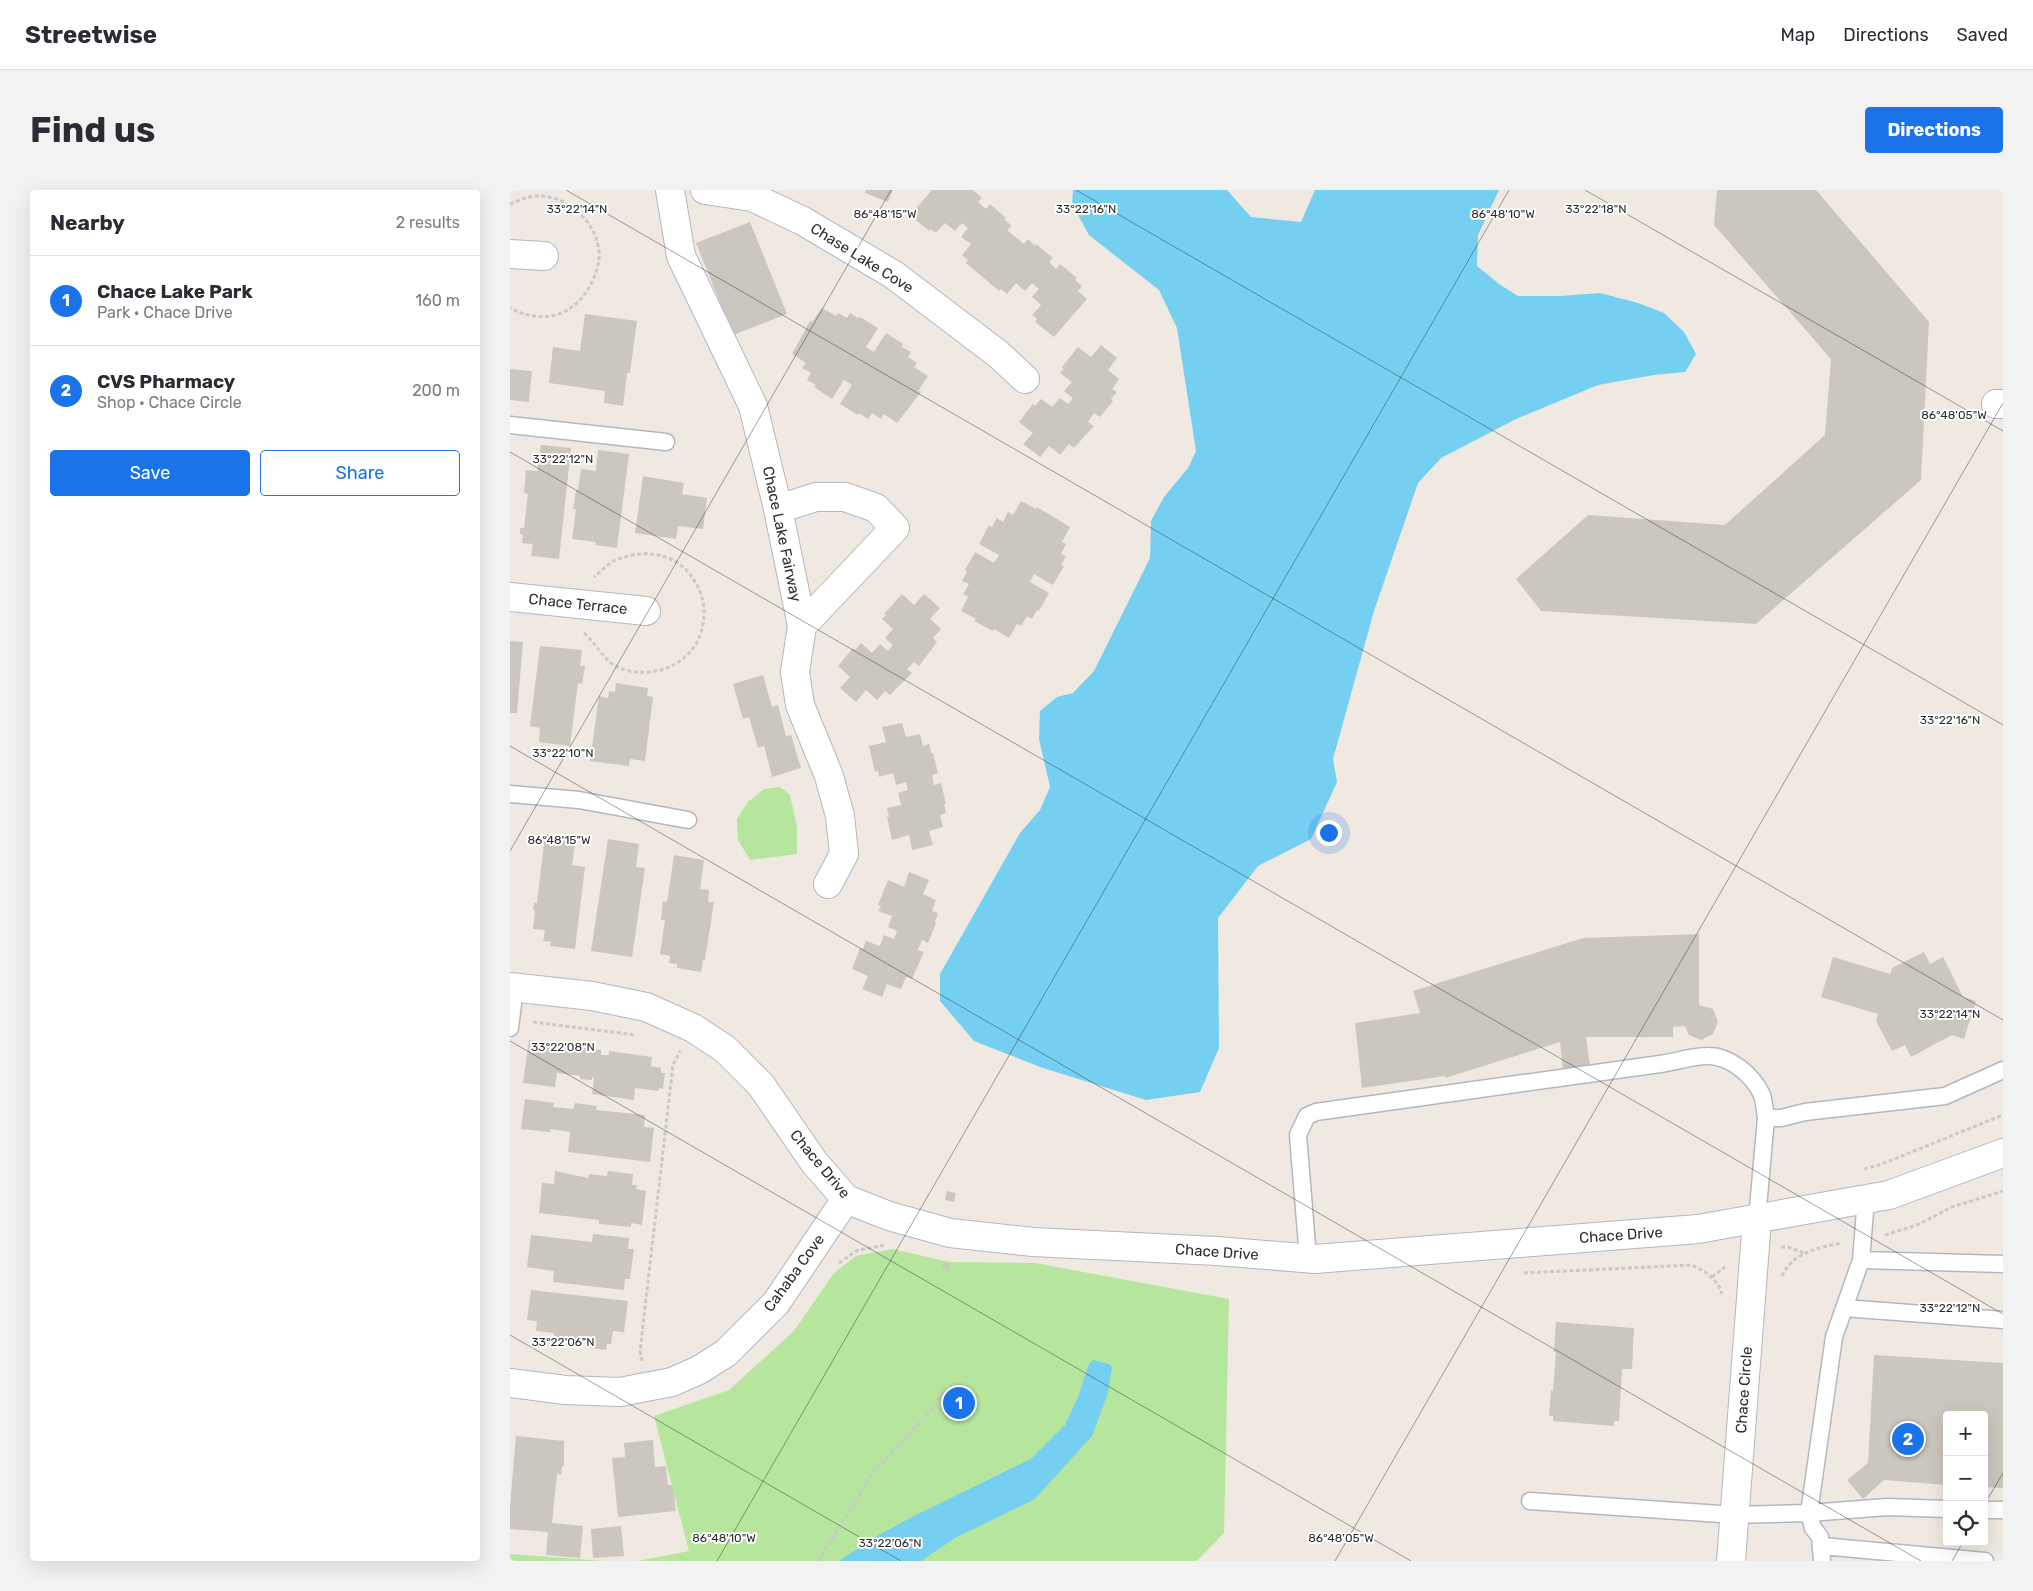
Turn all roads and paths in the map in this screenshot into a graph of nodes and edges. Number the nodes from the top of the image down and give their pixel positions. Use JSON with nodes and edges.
{"nodes":[{"id":1,"x":670,"y":190,"type":"edge"},
{"id":2,"x":705,"y":190,"type":"edge"},
{"id":3,"x":510,"y":254,"type":"edge"},
{"id":4,"x":544,"y":256,"type":"dead end"},
{"id":5,"x":1025,"y":379,"type":"dead end"},
{"id":6,"x":510,"y":425,"type":"edge"},
{"id":7,"x":666,"y":442,"type":"dead end"},
{"id":8,"x":778,"y":509,"type":"junction"},
{"id":9,"x":510,"y":597,"type":"edge"},
{"id":10,"x":646,"y":611,"type":"dead end"},
{"id":11,"x":802,"y":626,"type":"junction"},
{"id":12,"x":510,"y":794,"type":"edge"},
{"id":13,"x":688,"y":820,"type":"dead end"},
{"id":14,"x":828,"y":884,"type":"dead end"},
{"id":15,"x":512,"y":988,"type":"edge"},
{"id":16,"x":511,"y":1023,"type":"edge"},
{"id":17,"x":643,"y":1034,"type":"dead end"},
{"id":18,"x":674,"y":1046,"type":"dead end"},
{"id":19,"x":2003,"y":1070,"type":"edge"},
{"id":20,"x":2003,"y":1115,"type":"edge"},
{"id":21,"x":1766,"y":1118,"type":"junction"},
{"id":22,"x":2003,"y":1153,"type":"edge"},
{"id":23,"x":1863,"y":1169,"type":"dead end"},
{"id":24,"x":846,"y":1199,"type":"junction"},
{"id":25,"x":1866,"y":1199,"type":"junction"},
{"id":26,"x":1757,"y":1219,"type":"junction"},
{"id":27,"x":1308,"y":1258,"type":"junction"},
{"id":28,"x":1861,"y":1260,"type":"junction"},
{"id":29,"x":2003,"y":1264,"type":"edge"},
{"id":30,"x":1518,"y":1273,"type":"dead end"},
{"id":31,"x":1724,"y":1299,"type":"dead end"},
{"id":32,"x":1844,"y":1308,"type":"junction"},
{"id":33,"x":2003,"y":1320,"type":"edge"},
{"id":34,"x":510,"y":1382,"type":"edge"},
{"id":35,"x":649,"y":1386,"type":"junction"},
{"id":36,"x":942,"y":1393,"type":"dead end"},
{"id":37,"x":1530,"y":1501,"type":"dead end"},
{"id":38,"x":1943,"y":1509,"type":"edge"},
{"id":39,"x":1988,"y":1510,"type":"edge"},
{"id":40,"x":2003,"y":1510,"type":"edge"},
{"id":41,"x":1809,"y":1513,"type":"junction"},
{"id":42,"x":1734,"y":1515,"type":"junction"},
{"id":43,"x":1822,"y":1554,"type":"edge"},
{"id":44,"x":1915,"y":1558,"type":"edge"},
{"id":45,"x":818,"y":1561,"type":"edge"},
{"id":46,"x":1731,"y":1561,"type":"edge"},
{"id":47,"x":1985,"y":1561,"type":"edge"}],
"edges":[{"from":1,"to":8,"type":"street","name":"Chace Lake Fairway"},
{"from":2,"to":5,"type":"street","name":"Chase Lake Cove"},
{"from":3,"to":4,"type":"street"},
{"from":6,"to":7,"type":"lane"},
{"from":8,"to":11,"type":"street","name":"Chace Lake Fairway"},
{"from":8,"to":11,"type":"street"},
{"from":9,"to":10,"type":"street","name":"Chace Terrace"},
{"from":11,"to":14,"type":"street","name":"Chace Lake Fairway"},
{"from":12,"to":13,"type":"lane"},
{"from":15,"to":16,"type":"lane"},
{"from":15,"to":24,"type":"street","name":"Chace Drive"},
{"from":16,"to":17,"type":"path"},
{"from":18,"to":35,"type":"path"},
{"from":19,"to":21,"type":"lane"},
{"from":20,"to":23,"type":"path"},
{"from":21,"to":26,"type":"lane"},
{"from":21,"to":27,"type":"lane"},
{"from":22,"to":25,"type":"street","name":"Chace Drive"},
{"from":24,"to":27,"type":"street","name":"Chace Drive"},
{"from":24,"to":35,"type":"street","name":"Cahaba Cove"},
{"from":25,"to":26,"type":"street","name":"Chace Drive"},
{"from":25,"to":28,"type":"lane"},
{"from":26,"to":27,"type":"street","name":"Chace Drive"},
{"from":26,"to":42,"type":"street","name":"Chace Circle"},
{"from":28,"to":29,"type":"lane"},
{"from":28,"to":32,"type":"lane"},
{"from":30,"to":31,"type":"path"},
{"from":32,"to":33,"type":"lane"},
{"from":32,"to":41,"type":"lane"},
{"from":34,"to":35,"type":"street","name":"Cahaba Cove"},
{"from":36,"to":45,"type":"path"},
{"from":37,"to":42,"type":"lane"},
{"from":38,"to":41,"type":"lane"},
{"from":39,"to":40,"type":"lane"},
{"from":41,"to":42,"type":"lane"},
{"from":41,"to":43,"type":"lane"},
{"from":42,"to":46,"type":"street","name":"Chace Circle"},
{"from":43,"to":44,"type":"lane"},
{"from":44,"to":47,"type":"lane"}]}
